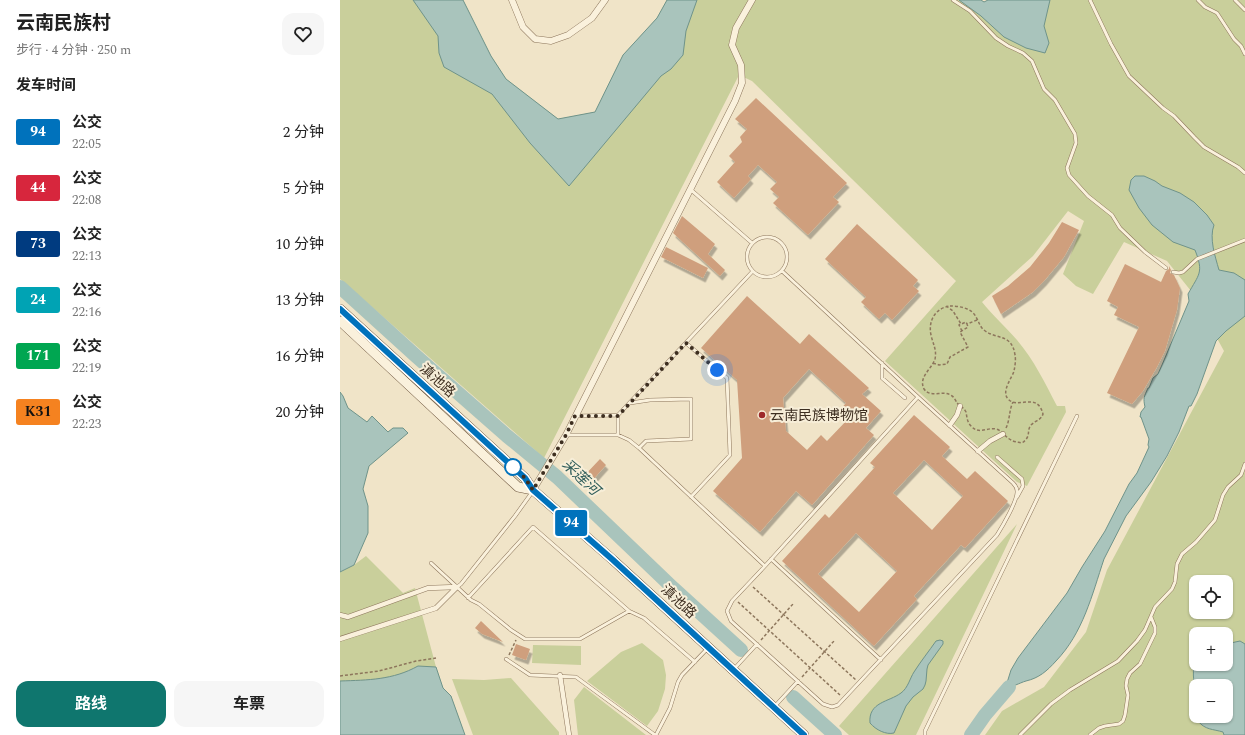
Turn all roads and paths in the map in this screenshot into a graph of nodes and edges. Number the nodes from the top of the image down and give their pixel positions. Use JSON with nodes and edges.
{"nodes":[{"id":1,"x":512,"y":0,"type":"edge"},
{"id":2,"x":605,"y":0,"type":"edge"},
{"id":3,"x":752,"y":0,"type":"edge"},
{"id":4,"x":953,"y":0,"type":"edge"},
{"id":5,"x":1090,"y":0,"type":"edge"},
{"id":6,"x":1198,"y":0,"type":"edge"},
{"id":7,"x":1235,"y":0,"type":"edge"},
{"id":8,"x":1245,"y":10,"type":"edge"},
{"id":9,"x":1245,"y":54,"type":"edge"},
{"id":10,"x":1245,"y":173,"type":"edge"},
{"id":11,"x":690,"y":189,"type":"junction"},
{"id":12,"x":1245,"y":240,"type":"edge"},
{"id":13,"x":752,"y":243,"type":"junction"},
{"id":14,"x":1166,"y":268,"type":"dead end"},
{"id":15,"x":752,"y":272,"type":"junction"},
{"id":16,"x":782,"y":272,"type":"junction"},
{"id":17,"x":1173,"y":272,"type":"dead end"},
{"id":18,"x":946,"y":306,"type":"junction"},
{"id":19,"x":340,"y":309,"type":"edge"},
{"id":20,"x":977,"y":320,"type":"junction"},
{"id":21,"x":340,"y":321,"type":"edge"},
{"id":22,"x":961,"y":324,"type":"junction"},
{"id":23,"x":967,"y":324,"type":"junction"},
{"id":24,"x":962,"y":331,"type":"junction"},
{"id":25,"x":686,"y":343,"type":"junction"},
{"id":26,"x":882,"y":363,"type":"junction"},
{"id":27,"x":933,"y":363,"type":"junction"},
{"id":28,"x":918,"y":397,"type":"junction"},
{"id":29,"x":905,"y":398,"type":"dead end"},
{"id":30,"x":1013,"y":402,"type":"junction"},
{"id":31,"x":630,"y":403,"type":"junction"},
{"id":32,"x":960,"y":406,"type":"junction"},
{"id":33,"x":575,"y":416,"type":"junction"},
{"id":34,"x":618,"y":416,"type":"junction"},
{"id":35,"x":1077,"y":416,"type":"dead end"},
{"id":36,"x":1008,"y":423,"type":"dead end"},
{"id":37,"x":950,"y":425,"type":"junction"},
{"id":38,"x":1003,"y":434,"type":"junction"},
{"id":39,"x":566,"y":435,"type":"junction"},
{"id":40,"x":618,"y":435,"type":"junction"},
{"id":41,"x":639,"y":448,"type":"junction"},
{"id":42,"x":978,"y":451,"type":"junction"},
{"id":43,"x":997,"y":458,"type":"dead end"},
{"id":44,"x":1245,"y":464,"type":"edge"},
{"id":45,"x":533,"y":490,"type":"junction"},
{"id":46,"x":691,"y":497,"type":"junction"},
{"id":47,"x":1016,"y":499,"type":"junction"},
{"id":48,"x":771,"y":559,"type":"junction"},
{"id":49,"x":430,"y":563,"type":"dead end"},
{"id":50,"x":764,"y":566,"type":"junction"},
{"id":51,"x":749,"y":583,"type":"junction"},
{"id":52,"x":457,"y":587,"type":"junction"},
{"id":53,"x":468,"y":598,"type":"junction"},
{"id":54,"x":734,"y":598,"type":"junction"},
{"id":55,"x":793,"y":604,"type":"dead end"},
{"id":56,"x":629,"y":611,"type":"junction"},
{"id":57,"x":784,"y":614,"type":"junction"},
{"id":58,"x":340,"y":615,"type":"edge"},
{"id":59,"x":1151,"y":617,"type":"junction"},
{"id":60,"x":770,"y":630,"type":"junction"},
{"id":61,"x":518,"y":635,"type":"junction"},
{"id":62,"x":340,"y":639,"type":"edge"},
{"id":63,"x":834,"y":641,"type":"dead end"},
{"id":64,"x":757,"y":644,"type":"junction"},
{"id":65,"x":708,"y":648,"type":"junction"},
{"id":66,"x":825,"y":652,"type":"junction"},
{"id":67,"x":436,"y":658,"type":"dead end"},
{"id":68,"x":506,"y":659,"type":"joint"},
{"id":69,"x":881,"y":660,"type":"junction"},
{"id":70,"x":695,"y":662,"type":"junction"},
{"id":71,"x":810,"y":667,"type":"junction"},
{"id":72,"x":733,"y":671,"type":"junction"},
{"id":73,"x":560,"y":675,"type":"junction"},
{"id":74,"x":340,"y":676,"type":"edge"},
{"id":75,"x":798,"y":681,"type":"junction"},
{"id":76,"x":859,"y":683,"type":"junction"},
{"id":77,"x":845,"y":699,"type":"junction"},
{"id":78,"x":774,"y":708,"type":"junction"},
{"id":79,"x":801,"y":734,"type":"edge"},
{"id":80,"x":569,"y":735,"type":"edge"},
{"id":81,"x":655,"y":735,"type":"edge"},
{"id":82,"x":925,"y":735,"type":"edge"},
{"id":83,"x":1020,"y":735,"type":"edge"},
{"id":84,"x":1090,"y":735,"type":"edge"}],
"edges":[{"from":1,"to":2,"type":"street"},
{"from":3,"to":11,"type":"street"},
{"from":4,"to":14,"type":"lane"},
{"from":5,"to":10,"type":"lane"},
{"from":6,"to":9,"type":"lane"},
{"from":7,"to":8,"type":"lane"},
{"from":11,"to":13,"type":"lane"},
{"from":11,"to":33,"type":"street"},
{"from":12,"to":17,"type":"lane"},
{"from":13,"to":15,"type":"lane"},
{"from":13,"to":16,"type":"lane"},
{"from":15,"to":16,"type":"lane"},
{"from":15,"to":25,"type":"lane"},
{"from":16,"to":26,"type":"lane"},
{"from":18,"to":20,"type":"path"},
{"from":18,"to":22,"type":"path"},
{"from":18,"to":27,"type":"path"},
{"from":19,"to":45,"type":"main road","name":"滇池路"},
{"from":20,"to":23,"type":"path"},
{"from":20,"to":30,"type":"path"},
{"from":21,"to":45,"type":"main road","name":"滇池路"},
{"from":22,"to":23,"type":"path"},
{"from":22,"to":24,"type":"path"},
{"from":23,"to":24,"type":"path"},
{"from":24,"to":27,"type":"path"},
{"from":25,"to":31,"type":"lane"},
{"from":25,"to":46,"type":"lane"},
{"from":26,"to":28,"type":"lane"},
{"from":26,"to":29,"type":"lane"},
{"from":27,"to":32,"type":"path"},
{"from":28,"to":37,"type":"lane"},
{"from":28,"to":48,"type":"lane"},
{"from":30,"to":36,"type":"path"},
{"from":30,"to":38,"type":"path"},
{"from":31,"to":34,"type":"lane"},
{"from":31,"to":41,"type":"lane"},
{"from":32,"to":37,"type":"street"},
{"from":32,"to":38,"type":"path"},
{"from":33,"to":34,"type":"lane"},
{"from":33,"to":39,"type":"street"},
{"from":34,"to":40,"type":"lane"},
{"from":35,"to":82,"type":"lane"},
{"from":37,"to":42,"type":"lane"},
{"from":38,"to":42,"type":"street"},
{"from":39,"to":40,"type":"lane"},
{"from":39,"to":45,"type":"street"},
{"from":40,"to":41,"type":"lane"},
{"from":41,"to":46,"type":"lane"},
{"from":42,"to":47,"type":"lane"},
{"from":43,"to":47,"type":"lane"},
{"from":44,"to":59,"type":"lane"},
{"from":45,"to":52,"type":"lane"},
{"from":45,"to":65,"type":"main road","name":"滇池路"},
{"from":46,"to":50,"type":"lane"},
{"from":47,"to":69,"type":"lane"},
{"from":48,"to":50,"type":"lane"},
{"from":48,"to":69,"type":"lane"},
{"from":49,"to":52,"type":"lane"},
{"from":50,"to":51,"type":"lane"},
{"from":51,"to":54,"type":"lane"},
{"from":51,"to":57,"type":"path"},
{"from":52,"to":53,"type":"lane"},
{"from":52,"to":58,"type":"street"},
{"from":52,"to":62,"type":"street"},
{"from":53,"to":56,"type":"lane"},
{"from":53,"to":61,"type":"lane"},
{"from":54,"to":60,"type":"path"},
{"from":54,"to":64,"type":"lane"},
{"from":55,"to":57,"type":"path"},
{"from":56,"to":61,"type":"lane"},
{"from":56,"to":70,"type":"lane"},
{"from":57,"to":60,"type":"path"},
{"from":57,"to":66,"type":"path"},
{"from":59,"to":83,"type":"lane"},
{"from":59,"to":84,"type":"lane"},
{"from":60,"to":64,"type":"path"},
{"from":60,"to":71,"type":"path"},
{"from":61,"to":68,"type":"path"},
{"from":63,"to":66,"type":"path"},
{"from":64,"to":72,"type":"lane"},
{"from":64,"to":75,"type":"lane"},
{"from":65,"to":70,"type":"lane"},
{"from":65,"to":72,"type":"main road","name":"滇池路"},
{"from":66,"to":71,"type":"path"},
{"from":66,"to":76,"type":"path"},
{"from":67,"to":74,"type":"path"},
{"from":68,"to":73,"type":"lane"},
{"from":69,"to":76,"type":"lane"},
{"from":70,"to":81,"type":"lane"},
{"from":71,"to":75,"type":"path"},
{"from":71,"to":77,"type":"path"},
{"from":72,"to":78,"type":"main road","name":"滇池路"},
{"from":73,"to":80,"type":"street"},
{"from":73,"to":81,"type":"lane"},
{"from":75,"to":77,"type":"lane"},
{"from":75,"to":78,"type":"lane"},
{"from":76,"to":77,"type":"lane"},
{"from":78,"to":79,"type":"main road","name":"滇池路"}]}
